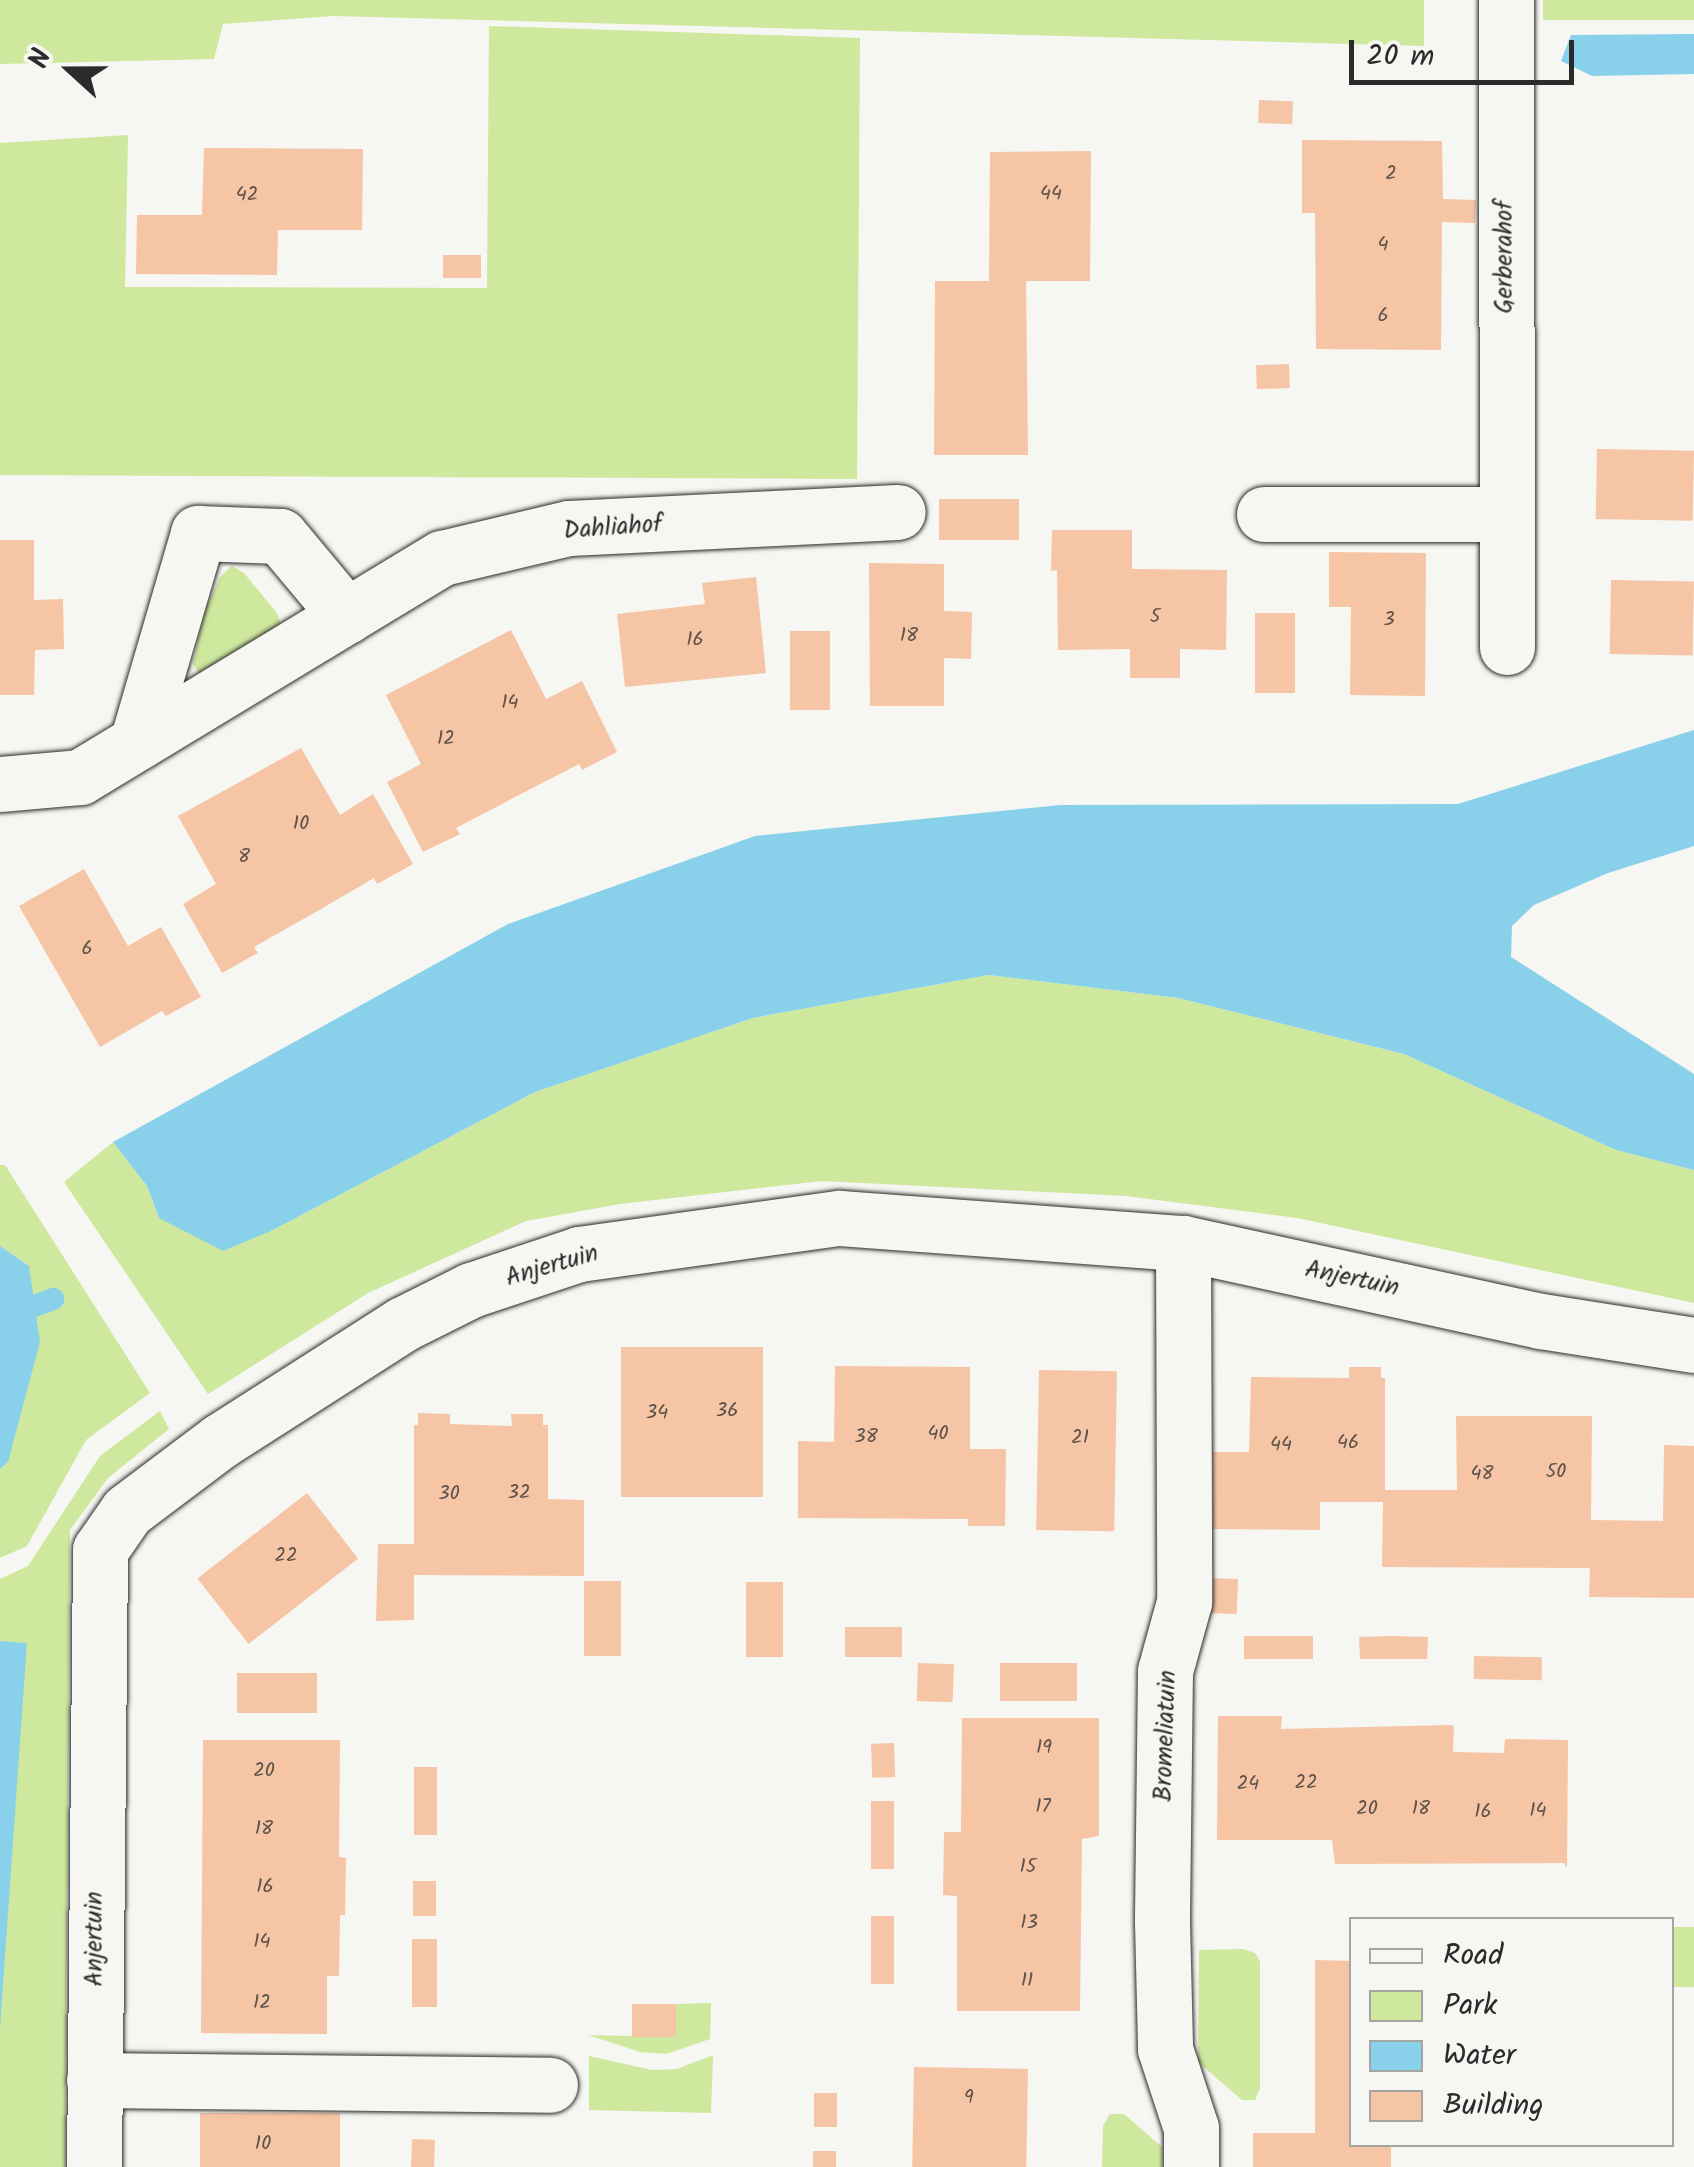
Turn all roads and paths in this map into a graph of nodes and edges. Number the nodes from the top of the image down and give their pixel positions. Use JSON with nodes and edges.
{"nodes":[{"id":1,"x":1506,"y":0,"type":"edge"},
{"id":2,"x":898,"y":512,"type":"dead end"},
{"id":3,"x":1264,"y":514,"type":"dead end"},
{"id":4,"x":1504,"y":514,"type":"junction"},
{"id":5,"x":348,"y":616,"type":"junction"},
{"id":6,"x":1507,"y":648,"type":"dead end"},
{"id":7,"x":137,"y":742,"type":"junction"},
{"id":8,"x":0,"y":784,"type":"edge"},
{"id":9,"x":1183,"y":1243,"type":"junction"},
{"id":10,"x":1694,"y":1345,"type":"edge"},
{"id":11,"x":94,"y":2080,"type":"junction"},
{"id":12,"x":550,"y":2086,"type":"dead end"},
{"id":13,"x":94,"y":2167,"type":"edge"},
{"id":14,"x":1191,"y":2167,"type":"edge"}],
"edges":[{"from":1,"to":4,"type":"street","name":"Gerberahof"},
{"from":2,"to":5,"type":"street","name":"Dahliahof"},
{"from":3,"to":4,"type":"street"},
{"from":4,"to":6,"type":"street","name":"Gerberahof"},
{"from":5,"to":7,"type":"street","name":"Dahliahof"},
{"from":5,"to":7,"type":"street"},
{"from":7,"to":8,"type":"street","name":"Dahliahof"},
{"from":9,"to":10,"type":"street","name":"Anjertuin"},
{"from":9,"to":11,"type":"street","name":"Anjertuin"},
{"from":9,"to":14,"type":"street","name":"Bromeliatuin"},
{"from":11,"to":12,"type":"street"},
{"from":11,"to":13,"type":"street","name":"Anjertuin"}]}
